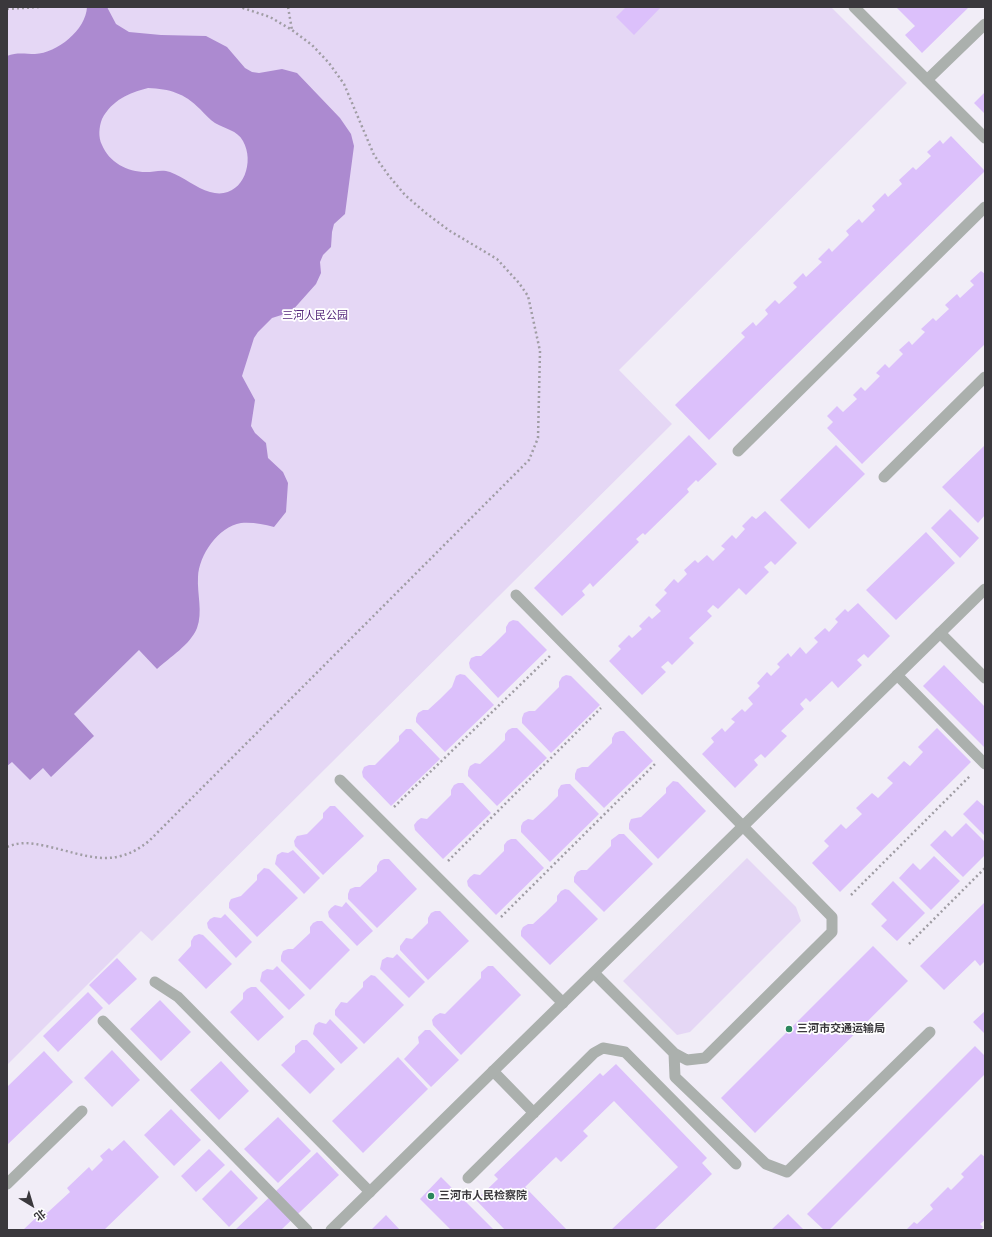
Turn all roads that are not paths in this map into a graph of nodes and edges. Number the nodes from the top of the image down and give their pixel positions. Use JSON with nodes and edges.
{"nodes":[{"id":1,"x":854,"y":7,"type":"edge"},
{"id":2,"x":985,"y":24,"type":"edge"},
{"id":3,"x":927,"y":80,"type":"junction"},
{"id":4,"x":985,"y":138,"type":"edge"},
{"id":5,"x":985,"y":207,"type":"edge"},
{"id":6,"x":985,"y":377,"type":"edge"},
{"id":7,"x":738,"y":451,"type":"dead end"},
{"id":8,"x":884,"y":477,"type":"dead end"},
{"id":9,"x":985,"y":589,"type":"edge"},
{"id":10,"x":516,"y":595,"type":"dead end"},
{"id":11,"x":940,"y":633,"type":"junction"},
{"id":12,"x":897,"y":676,"type":"junction"},
{"id":13,"x":985,"y":678,"type":"edge"},
{"id":14,"x":984,"y":763,"type":"edge"},
{"id":15,"x":340,"y":780,"type":"dead end"},
{"id":16,"x":743,"y":826,"type":"junction"},
{"id":17,"x":594,"y":973,"type":"junction"},
{"id":18,"x":155,"y":982,"type":"dead end"},
{"id":19,"x":563,"y":1003,"type":"junction"},
{"id":20,"x":103,"y":1021,"type":"dead end"},
{"id":21,"x":930,"y":1032,"type":"dead end"},
{"id":22,"x":674,"y":1053,"type":"junction"},
{"id":23,"x":493,"y":1071,"type":"junction"},
{"id":24,"x":82,"y":1111,"type":"dead end"},
{"id":25,"x":534,"y":1113,"type":"junction"},
{"id":26,"x":736,"y":1164,"type":"dead end"},
{"id":27,"x":468,"y":1178,"type":"dead end"},
{"id":28,"x":7,"y":1184,"type":"edge"},
{"id":29,"x":370,"y":1192,"type":"junction"},
{"id":30,"x":307,"y":1230,"type":"edge"},
{"id":31,"x":331,"y":1230,"type":"edge"}],
"edges":[{"from":1,"to":3,"type":"street"},
{"from":2,"to":3,"type":"street"},
{"from":3,"to":4,"type":"street"},
{"from":5,"to":7,"type":"street"},
{"from":6,"to":8,"type":"street"},
{"from":9,"to":11,"type":"street"},
{"from":10,"to":16,"type":"street"},
{"from":11,"to":12,"type":"street"},
{"from":11,"to":13,"type":"street"},
{"from":12,"to":14,"type":"street"},
{"from":12,"to":16,"type":"street"},
{"from":15,"to":19,"type":"street"},
{"from":16,"to":17,"type":"street"},
{"from":16,"to":22,"type":"street"},
{"from":17,"to":19,"type":"street"},
{"from":17,"to":22,"type":"street"},
{"from":18,"to":29,"type":"street"},
{"from":19,"to":23,"type":"street"},
{"from":20,"to":30,"type":"street"},
{"from":21,"to":22,"type":"street"},
{"from":23,"to":25,"type":"street"},
{"from":23,"to":29,"type":"street"},
{"from":24,"to":28,"type":"street"},
{"from":25,"to":26,"type":"street"},
{"from":25,"to":27,"type":"street"},
{"from":29,"to":31,"type":"street"}]}
